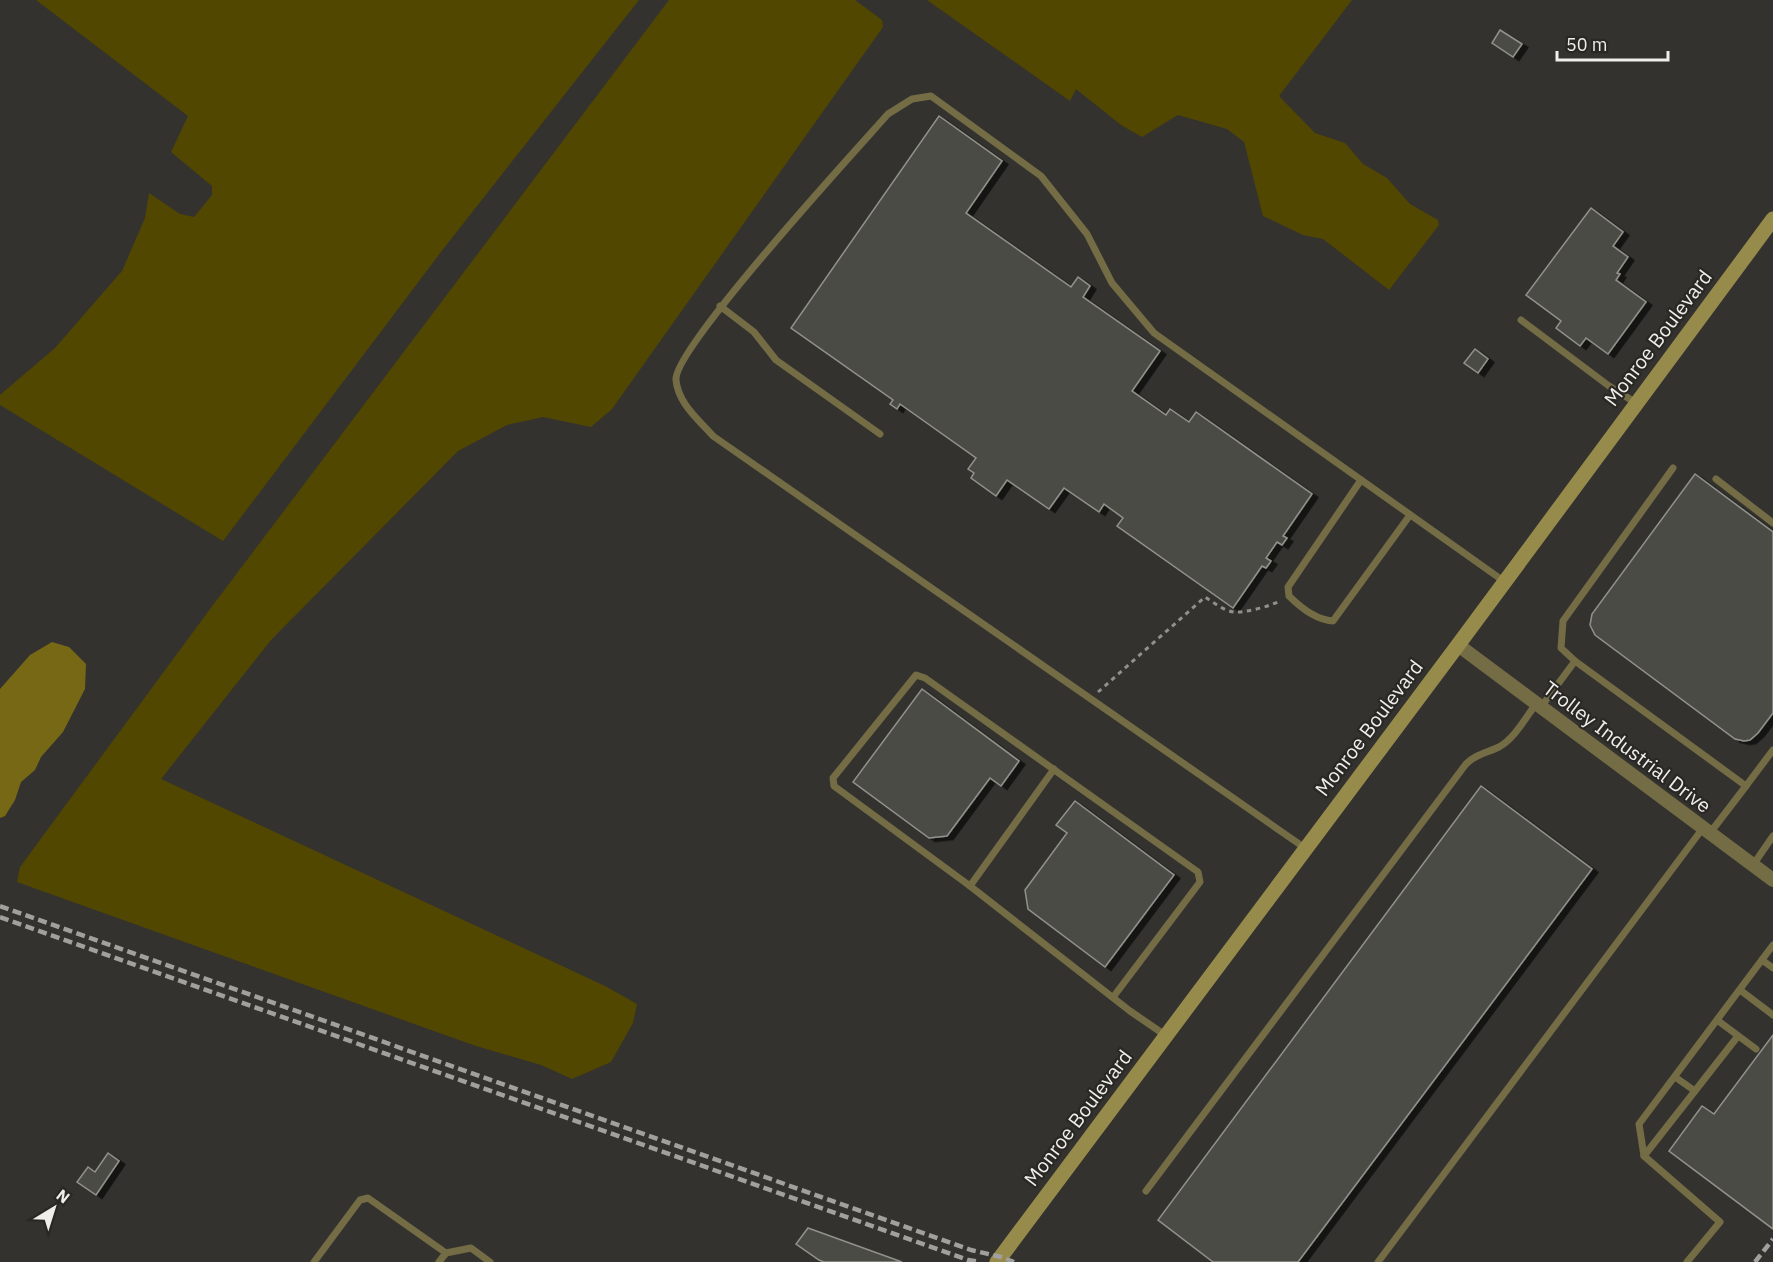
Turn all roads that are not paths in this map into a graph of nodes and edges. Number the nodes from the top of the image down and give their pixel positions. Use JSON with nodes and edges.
{"nodes":[{"id":1,"x":1773,"y":219,"type":"edge"},
{"id":2,"x":720,"y":306,"type":"junction"},
{"id":3,"x":1521,"y":320,"type":"dead end"},
{"id":4,"x":1636,"y":403,"type":"junction"},
{"id":5,"x":880,"y":434,"type":"dead end"},
{"id":6,"x":1673,"y":468,"type":"dead end"},
{"id":7,"x":1716,"y":479,"type":"dead end"},
{"id":8,"x":1361,"y":480,"type":"junction"},
{"id":9,"x":1410,"y":515,"type":"junction"},
{"id":10,"x":1773,"y":523,"type":"edge"},
{"id":11,"x":1504,"y":582,"type":"junction"},
{"id":12,"x":1458,"y":645,"type":"junction"},
{"id":13,"x":1575,"y":661,"type":"junction"},
{"id":14,"x":1539,"y":705,"type":"junction"},
{"id":15,"x":1773,"y":750,"type":"edge"},
{"id":16,"x":1054,"y":770,"type":"junction"},
{"id":17,"x":1746,"y":786,"type":"junction"},
{"id":18,"x":1707,"y":831,"type":"junction"},
{"id":19,"x":1773,"y":836,"type":"edge"},
{"id":20,"x":1305,"y":848,"type":"junction"},
{"id":21,"x":1753,"y":865,"type":"junction"},
{"id":22,"x":1773,"y":880,"type":"edge"},
{"id":23,"x":970,"y":886,"type":"junction"},
{"id":24,"x":1773,"y":945,"type":"edge"},
{"id":25,"x":1762,"y":960,"type":"junction"},
{"id":26,"x":1773,"y":968,"type":"edge"},
{"id":27,"x":1740,"y":990,"type":"junction"},
{"id":28,"x":1114,"y":996,"type":"junction"},
{"id":29,"x":1773,"y":1015,"type":"edge"},
{"id":30,"x":1718,"y":1020,"type":"junction"},
{"id":31,"x":1165,"y":1035,"type":"junction"},
{"id":32,"x":1738,"y":1036,"type":"junction"},
{"id":33,"x":1756,"y":1049,"type":"dead end"},
{"id":34,"x":1676,"y":1077,"type":"junction"},
{"id":35,"x":1695,"y":1092,"type":"junction"},
{"id":36,"x":1644,"y":1156,"type":"junction"},
{"id":37,"x":1146,"y":1191,"type":"dead end"},
{"id":38,"x":446,"y":1253,"type":"junction"},
{"id":39,"x":314,"y":1262,"type":"edge"},
{"id":40,"x":439,"y":1262,"type":"edge"},
{"id":41,"x":490,"y":1262,"type":"edge"},
{"id":42,"x":997,"y":1262,"type":"edge"},
{"id":43,"x":1378,"y":1262,"type":"edge"},
{"id":44,"x":1687,"y":1262,"type":"edge"}],
"edges":[{"from":1,"to":4,"type":"street","name":"Monroe Boulevard"},
{"from":2,"to":5,"type":"lane"},
{"from":2,"to":8,"type":"lane"},
{"from":2,"to":20,"type":"lane"},
{"from":3,"to":4,"type":"lane"},
{"from":4,"to":11,"type":"street","name":"Monroe Boulevard"},
{"from":6,"to":13,"type":"lane"},
{"from":7,"to":10,"type":"lane"},
{"from":8,"to":9,"type":"lane"},
{"from":8,"to":9,"type":"lane"},
{"from":9,"to":11,"type":"lane"},
{"from":11,"to":12,"type":"street","name":"Monroe Boulevard"},
{"from":12,"to":14,"type":"street","name":"Trolley Industrial Drive"},
{"from":12,"to":20,"type":"street","name":"Monroe Boulevard"},
{"from":13,"to":14,"type":"lane"},
{"from":13,"to":17,"type":"lane"},
{"from":14,"to":18,"type":"street","name":"Trolley Industrial Drive"},
{"from":14,"to":37,"type":"lane"},
{"from":15,"to":17,"type":"lane"},
{"from":16,"to":23,"type":"lane"},
{"from":16,"to":23,"type":"lane"},
{"from":16,"to":28,"type":"lane"},
{"from":17,"to":18,"type":"lane"},
{"from":18,"to":21,"type":"street","name":"Trolley Industrial Drive"},
{"from":18,"to":43,"type":"lane"},
{"from":19,"to":21,"type":"lane"},
{"from":20,"to":31,"type":"street","name":"Monroe Boulevard"},
{"from":21,"to":22,"type":"street","name":"Trolley Industrial Drive"},
{"from":23,"to":28,"type":"lane"},
{"from":24,"to":25,"type":"lane"},
{"from":25,"to":26,"type":"lane"},
{"from":25,"to":27,"type":"lane"},
{"from":27,"to":29,"type":"lane"},
{"from":27,"to":30,"type":"lane"},
{"from":28,"to":31,"type":"lane"},
{"from":30,"to":32,"type":"lane"},
{"from":30,"to":34,"type":"lane"},
{"from":31,"to":42,"type":"street","name":"Monroe Boulevard"},
{"from":32,"to":33,"type":"lane"},
{"from":32,"to":35,"type":"lane"},
{"from":34,"to":35,"type":"lane"},
{"from":34,"to":36,"type":"lane"},
{"from":35,"to":36,"type":"lane"},
{"from":36,"to":44,"type":"lane"},
{"from":38,"to":39,"type":"lane"},
{"from":38,"to":40,"type":"lane"},
{"from":38,"to":41,"type":"lane"}]}
